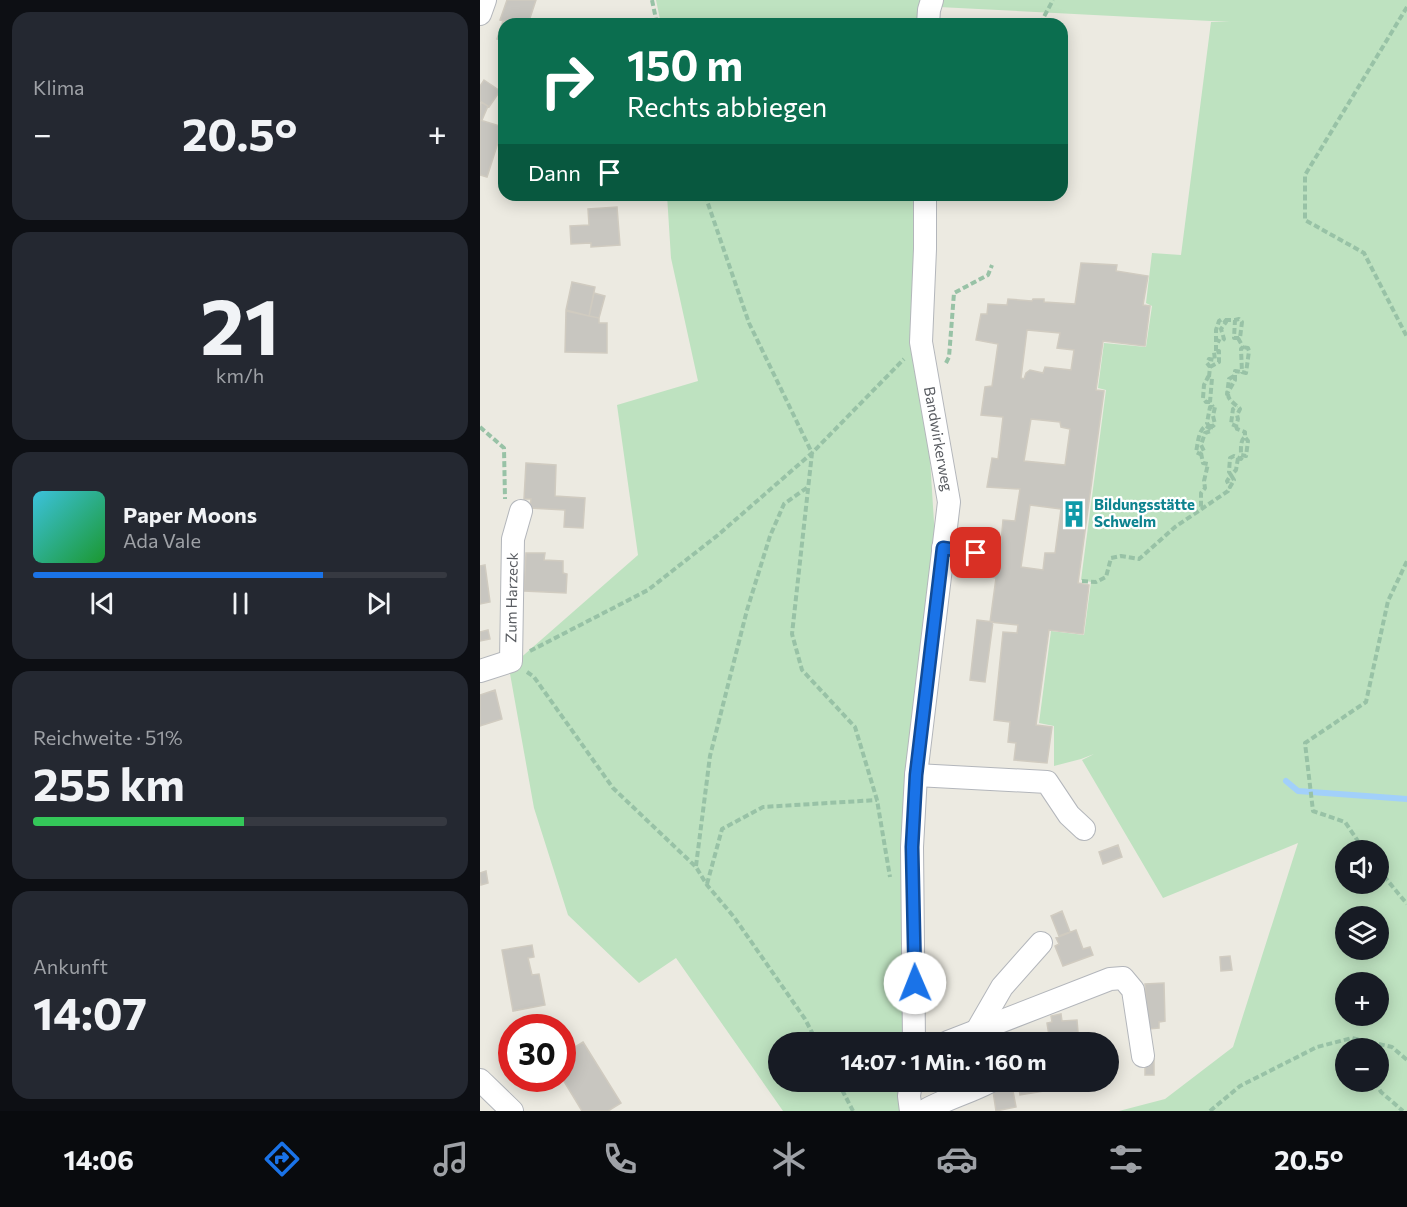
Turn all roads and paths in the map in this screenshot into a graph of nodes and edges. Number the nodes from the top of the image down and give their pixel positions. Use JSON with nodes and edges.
{"nodes":[{"id":1,"x":485,"y":0,"type":"edge"},
{"id":2,"x":651,"y":0,"type":"edge"},
{"id":3,"x":932,"y":0,"type":"edge"},
{"id":4,"x":1053,"y":0,"type":"edge"},
{"id":5,"x":1407,"y":7,"type":"edge"},
{"id":6,"x":480,"y":14,"type":"edge"},
{"id":7,"x":656,"y":18,"type":"edge"},
{"id":8,"x":929,"y":18,"type":"edge"},
{"id":9,"x":1043,"y":18,"type":"edge"},
{"id":10,"x":707,"y":201,"type":"edge"},
{"id":11,"x":925,"y":201,"type":"edge"},
{"id":12,"x":992,"y":265,"type":"dead end"},
{"id":13,"x":1225,"y":320,"type":"junction"},
{"id":14,"x":1235,"y":320,"type":"junction"},
{"id":15,"x":1407,"y":337,"type":"edge"},
{"id":16,"x":1238,"y":338,"type":"junction"},
{"id":17,"x":1217,"y":340,"type":"junction"},
{"id":18,"x":921,"y":342,"type":"junction"},
{"id":19,"x":1216,"y":351,"type":"junction"},
{"id":20,"x":1210,"y":367,"type":"junction"},
{"id":21,"x":941,"y":371,"type":"dead end"},
{"id":22,"x":1209,"y":377,"type":"junction"},
{"id":23,"x":1210,"y":402,"type":"junction"},
{"id":24,"x":480,"y":427,"type":"edge"},
{"id":25,"x":812,"y":453,"type":"junction"},
{"id":26,"x":1238,"y":459,"type":"junction"},
{"id":27,"x":1232,"y":475,"type":"junction"},
{"id":28,"x":809,"y":487,"type":"junction"},
{"id":29,"x":513,"y":509,"type":"joint"},
{"id":30,"x":1201,"y":511,"type":"junction"},
{"id":31,"x":943,"y":548,"type":"junction"},
{"id":32,"x":984,"y":554,"type":"dead end"},
{"id":33,"x":1407,"y":561,"type":"edge"},
{"id":34,"x":1082,"y":581,"type":"dead end"},
{"id":35,"x":511,"y":661,"type":"junction"},
{"id":36,"x":480,"y":671,"type":"edge"},
{"id":37,"x":916,"y":775,"type":"junction"},
{"id":38,"x":877,"y":800,"type":"junction"},
{"id":39,"x":1084,"y":829,"type":"dead end"},
{"id":40,"x":1357,"y":840,"type":"edge"},
{"id":41,"x":696,"y":867,"type":"junction"},
{"id":42,"x":890,"y":879,"type":"dead end"},
{"id":43,"x":1389,"y":882,"type":"edge"},
{"id":44,"x":707,"y":885,"type":"junction"},
{"id":45,"x":1407,"y":904,"type":"edge"},
{"id":46,"x":1041,"y":943,"type":"dead end"},
{"id":47,"x":812,"y":1032,"type":"edge"},
{"id":48,"x":914,"y":1032,"type":"edge"},
{"id":49,"x":988,"y":1032,"type":"edge"},
{"id":50,"x":990,"y":1032,"type":"edge"},
{"id":51,"x":1335,"y":1042,"type":"edge"},
{"id":52,"x":1389,"y":1046,"type":"edge"},
{"id":53,"x":1143,"y":1056,"type":"dead end"},
{"id":54,"x":1407,"y":1060,"type":"edge"},
{"id":55,"x":480,"y":1080,"type":"edge"},
{"id":56,"x":843,"y":1092,"type":"edge"},
{"id":57,"x":910,"y":1092,"type":"edge"},
{"id":58,"x":969,"y":1092,"type":"edge"},
{"id":59,"x":1381,"y":1092,"type":"edge"},
{"id":60,"x":499,"y":1107,"type":"edge"},
{"id":61,"x":1407,"y":1108,"type":"edge"},
{"id":62,"x":853,"y":1111,"type":"edge"},
{"id":63,"x":911,"y":1111,"type":"edge"},
{"id":64,"x":924,"y":1111,"type":"edge"},
{"id":65,"x":1210,"y":1111,"type":"edge"},
{"id":66,"x":1403,"y":1111,"type":"edge"}],
"edges":[{"from":1,"to":6,"type":"street"},
{"from":2,"to":7,"type":"path"},
{"from":3,"to":8,"type":"street"},
{"from":4,"to":9,"type":"path"},
{"from":5,"to":15,"type":"path"},
{"from":10,"to":25,"type":"path"},
{"from":11,"to":18,"type":"street","name":"Bandwirkerweg"},
{"from":12,"to":21,"type":"path"},
{"from":13,"to":14,"type":"path"},
{"from":13,"to":17,"type":"path"},
{"from":13,"to":17,"type":"path"},
{"from":14,"to":16,"type":"path"},
{"from":14,"to":16,"type":"path"},
{"from":16,"to":26,"type":"path"},
{"from":17,"to":19,"type":"path"},
{"from":18,"to":25,"type":"path"},
{"from":18,"to":31,"type":"street","name":"Bandwirkerweg"},
{"from":19,"to":20,"type":"path"},
{"from":19,"to":20,"type":"path"},
{"from":20,"to":22,"type":"path"},
{"from":22,"to":23,"type":"path"},
{"from":22,"to":23,"type":"path"},
{"from":23,"to":30,"type":"path"},
{"from":24,"to":29,"type":"path"},
{"from":25,"to":28,"type":"path"},
{"from":25,"to":35,"type":"path"},
{"from":26,"to":27,"type":"path"},
{"from":26,"to":27,"type":"path"},
{"from":27,"to":30,"type":"path"},
{"from":28,"to":38,"type":"path"},
{"from":28,"to":41,"type":"path"},
{"from":29,"to":35,"type":"street","name":"Zum Harzeck"},
{"from":30,"to":34,"type":"path"},
{"from":31,"to":32,"type":"street"},
{"from":31,"to":37,"type":"street","name":"Bandwirkerweg"},
{"from":33,"to":40,"type":"path"},
{"from":35,"to":36,"type":"street","name":"Zum Harzeck"},
{"from":35,"to":41,"type":"path"},
{"from":37,"to":39,"type":"street"},
{"from":37,"to":48,"type":"street","name":"Bandwirkerweg"},
{"from":38,"to":42,"type":"path"},
{"from":38,"to":44,"type":"path"},
{"from":41,"to":44,"type":"path"},
{"from":43,"to":45,"type":"path"},
{"from":44,"to":47,"type":"path"},
{"from":46,"to":49,"type":"street"},
{"from":50,"to":53,"type":"street"},
{"from":51,"to":65,"type":"path"},
{"from":52,"to":54,"type":"path"},
{"from":55,"to":60,"type":"street"},
{"from":56,"to":62,"type":"path"},
{"from":57,"to":63,"type":"street"},
{"from":58,"to":64,"type":"street"},
{"from":59,"to":66,"type":"path"},
{"from":61,"to":66,"type":"path"}]}
